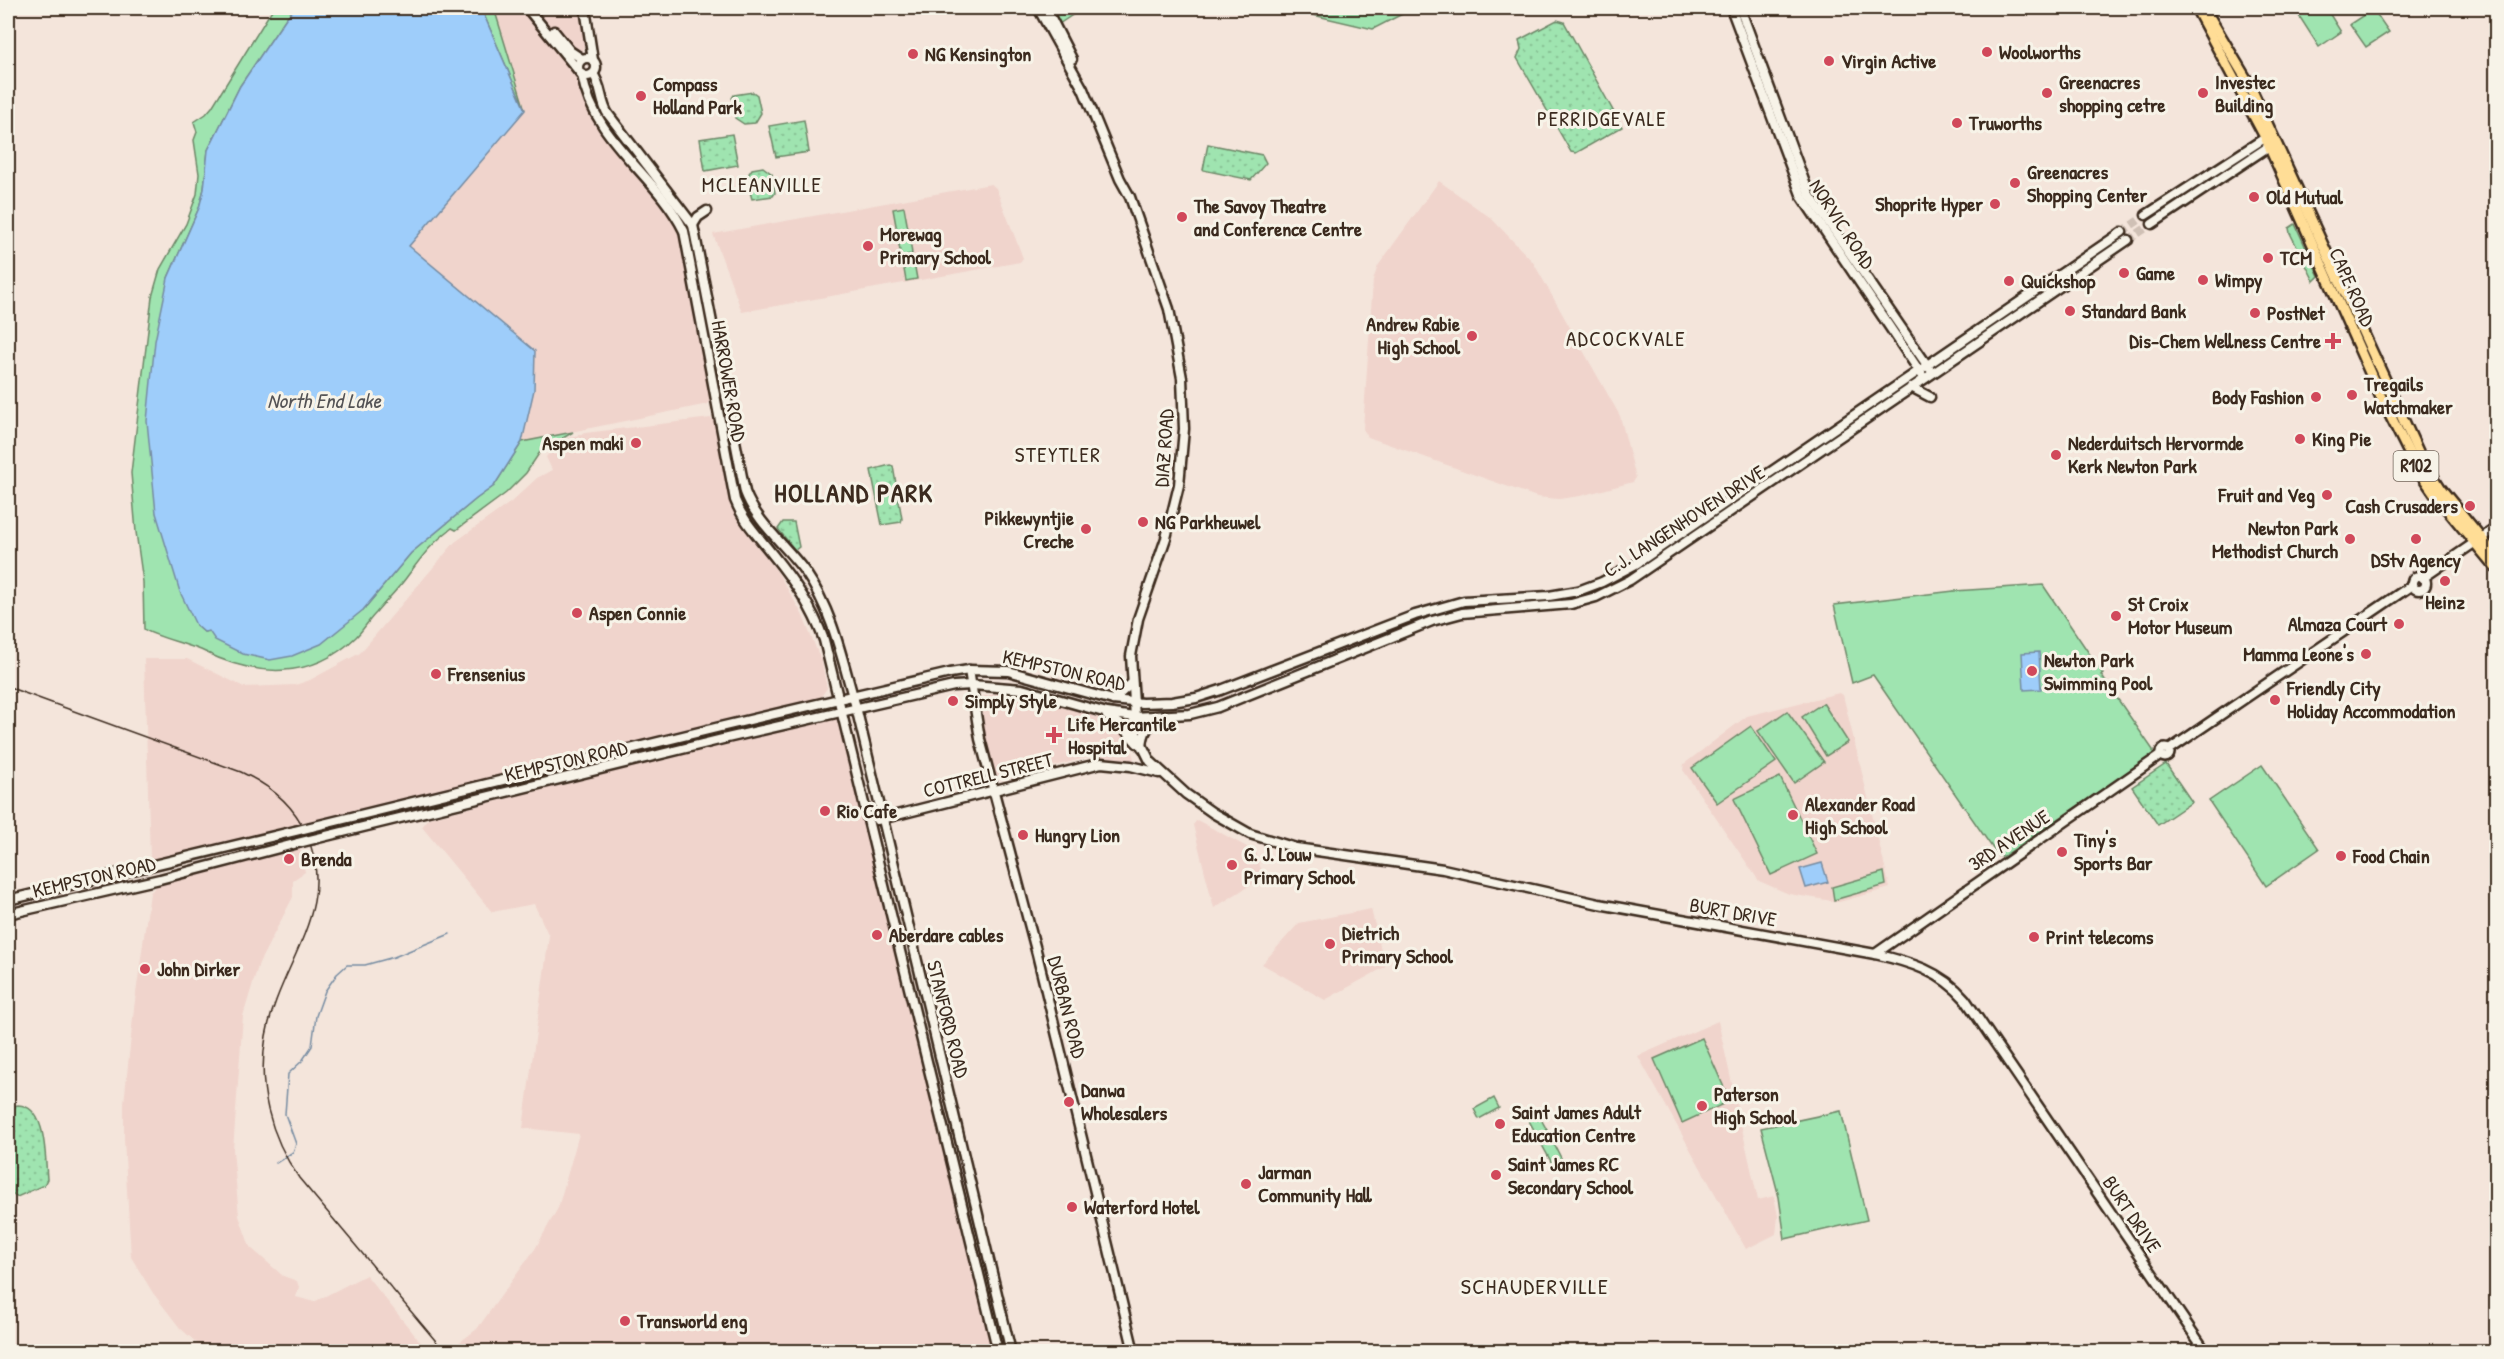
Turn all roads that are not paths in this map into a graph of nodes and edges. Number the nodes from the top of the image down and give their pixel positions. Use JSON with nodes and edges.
{"nodes":[{"id":1,"x":527,"y":8,"type":"edge"},
{"id":2,"x":534,"y":8,"type":"edge"},
{"id":3,"x":583,"y":8,"type":"edge"},
{"id":4,"x":1038,"y":8,"type":"edge"},
{"id":5,"x":1046,"y":8,"type":"edge"},
{"id":6,"x":1731,"y":8,"type":"edge"},
{"id":7,"x":1740,"y":8,"type":"edge"},
{"id":8,"x":2196,"y":8,"type":"edge"},
{"id":9,"x":2204,"y":8,"type":"edge"},
{"id":10,"x":586,"y":47,"type":"junction"},
{"id":11,"x":572,"y":52,"type":"junction"},
{"id":12,"x":588,"y":59,"type":"junction"},
{"id":13,"x":580,"y":73,"type":"junction"},
{"id":14,"x":593,"y":74,"type":"junction"},
{"id":15,"x":2270,"y":140,"type":"junction"},
{"id":16,"x":1130,"y":197,"type":"junction"},
{"id":17,"x":707,"y":211,"type":"dead end"},
{"id":18,"x":2149,"y":219,"type":"tunnel mouth"},
{"id":19,"x":693,"y":225,"type":"junction"},
{"id":20,"x":2122,"y":232,"type":"tunnel mouth"},
{"id":21,"x":2128,"y":240,"type":"tunnel mouth"},
{"id":22,"x":715,"y":332,"type":"junction"},
{"id":23,"x":704,"y":334,"type":"junction"},
{"id":24,"x":1922,"y":367,"type":"junction"},
{"id":25,"x":1932,"y":373,"type":"junction"},
{"id":26,"x":1924,"y":378,"type":"junction"},
{"id":27,"x":1911,"y":387,"type":"junction"},
{"id":28,"x":1930,"y":397,"type":"dead end"},
{"id":29,"x":2496,"y":528,"type":"edge"},
{"id":30,"x":2479,"y":540,"type":"junction"},
{"id":31,"x":2496,"y":556,"type":"edge"},
{"id":32,"x":2496,"y":568,"type":"edge"},
{"id":33,"x":842,"y":654,"type":"junction"},
{"id":34,"x":969,"y":670,"type":"junction"},
{"id":35,"x":1132,"y":683,"type":"junction"},
{"id":36,"x":972,"y":685,"type":"junction"},
{"id":37,"x":866,"y":692,"type":"junction"},
{"id":38,"x":852,"y":695,"type":"junction"},
{"id":39,"x":839,"y":698,"type":"junction"},
{"id":40,"x":1113,"y":700,"type":"junction"},
{"id":41,"x":1133,"y":703,"type":"junction"},
{"id":42,"x":856,"y":707,"type":"junction"},
{"id":43,"x":1094,"y":709,"type":"junction"},
{"id":44,"x":842,"y":711,"type":"junction"},
{"id":45,"x":1183,"y":715,"type":"junction"},
{"id":46,"x":1134,"y":717,"type":"junction"},
{"id":47,"x":1142,"y":748,"type":"junction"},
{"id":48,"x":1162,"y":774,"type":"junction"},
{"id":49,"x":994,"y":790,"type":"junction"},
{"id":50,"x":882,"y":819,"type":"junction"},
{"id":51,"x":870,"y":822,"type":"junction"},
{"id":52,"x":8,"y":900,"type":"edge"},
{"id":53,"x":8,"y":915,"type":"edge"},
{"id":54,"x":1875,"y":954,"type":"junction"},
{"id":55,"x":998,"y":1352,"type":"edge"},
{"id":56,"x":1011,"y":1352,"type":"edge"},
{"id":57,"x":1134,"y":1352,"type":"edge"},
{"id":58,"x":2206,"y":1352,"type":"edge"}],
"edges":[{"from":1,"to":13,"type":"main road"},
{"from":2,"to":11,"type":"main road"},
{"from":3,"to":10,"type":"main road"},
{"from":3,"to":12,"type":"main road"},
{"from":4,"to":16,"type":"main road","name":"DIAZ ROAD"},
{"from":5,"to":16,"type":"main road","name":"DIAZ ROAD"},
{"from":6,"to":24,"type":"main road","name":"NORVIC ROAD"},
{"from":7,"to":24,"type":"main road","name":"NORVIC ROAD"},
{"from":8,"to":15,"type":"main road","name":"CAPE ROAD","number":"R102"},
{"from":9,"to":15,"type":"main road","name":"CAPE ROAD","number":"R102"},
{"from":10,"to":11,"type":"main road"},
{"from":10,"to":12,"type":"main road"},
{"from":11,"to":12,"type":"main road"},
{"from":12,"to":13,"type":"main road"},
{"from":12,"to":14,"type":"main road"},
{"from":13,"to":14,"type":"main road"},
{"from":13,"to":23,"type":"main road","name":"HARROWER ROAD"},
{"from":14,"to":19,"type":"main road","name":"HARROWER ROAD"},
{"from":15,"to":18,"type":"main road"},
{"from":15,"to":30,"type":"main road","name":"CAPE ROAD","number":"R102"},
{"from":16,"to":35,"type":"main road","name":"DIAZ ROAD"},
{"from":17,"to":19,"type":"main road"},
{"from":19,"to":22,"type":"main road","name":"HARROWER ROAD"},
{"from":20,"to":24,"type":"main road","name":"C.J. LANGENHOVEN DRIVE"},
{"from":21,"to":25,"type":"main road","name":"C.J. LANGENHOVEN DRIVE"},
{"from":22,"to":23,"type":"main road"},
{"from":22,"to":33,"type":"main road","name":"HARROWER ROAD"},
{"from":23,"to":39,"type":"main road","name":"HARROWER ROAD"},
{"from":24,"to":25,"type":"main road","name":"NORVIC ROAD"},
{"from":24,"to":26,"type":"main road","name":"NORVIC ROAD"},
{"from":24,"to":41,"type":"main road","name":"C.J. LANGENHOVEN DRIVE"},
{"from":25,"to":26,"type":"main road","name":"C.J. LANGENHOVEN DRIVE"},
{"from":26,"to":27,"type":"main road","name":"C.J. LANGENHOVEN DRIVE"},
{"from":27,"to":28,"type":"main road"},
{"from":27,"to":45,"type":"main road","name":"C.J. LANGENHOVEN DRIVE"},
{"from":29,"to":30,"type":"main road"},
{"from":30,"to":31,"type":"main road","name":"CAPE ROAD","number":"R102"},
{"from":30,"to":32,"type":"main road","name":"CAPE ROAD","number":"R102"},
{"from":30,"to":54,"type":"main road","name":"3RD AVENUE"},
{"from":33,"to":37,"type":"main road"},
{"from":33,"to":38,"type":"main road","name":"HARROWER ROAD"},
{"from":34,"to":36,"type":"main road","name":"DURBAN ROAD"},
{"from":34,"to":37,"type":"main road","name":"KEMPSTON ROAD"},
{"from":34,"to":40,"type":"main road","name":"KEMPSTON ROAD"},
{"from":35,"to":40,"type":"main road"},
{"from":35,"to":41,"type":"main road","name":"DIAZ ROAD"},
{"from":36,"to":42,"type":"main road","name":"KEMPSTON ROAD"},
{"from":36,"to":43,"type":"main road","name":"KEMPSTON ROAD"},
{"from":36,"to":49,"type":"main road","name":"DURBAN ROAD"},
{"from":37,"to":38,"type":"main road","name":"KEMPSTON ROAD"},
{"from":38,"to":39,"type":"main road","name":"KEMPSTON ROAD"},
{"from":38,"to":42,"type":"main road","name":"STANFORD ROAD"},
{"from":39,"to":44,"type":"main road","name":"STANFORD ROAD"},
{"from":39,"to":52,"type":"main road","name":"KEMPSTON ROAD","bridge":true},
{"from":40,"to":41,"type":"main road","name":"KEMPSTON ROAD"},
{"from":41,"to":46,"type":"main road","name":"BURT DRIVE"},
{"from":42,"to":44,"type":"main road","name":"KEMPSTON ROAD"},
{"from":42,"to":50,"type":"main road","name":"STANFORD ROAD"},
{"from":43,"to":46,"type":"main road","name":"KEMPSTON ROAD"},
{"from":43,"to":47,"type":"main road"},
{"from":44,"to":51,"type":"main road","name":"STANFORD ROAD"},
{"from":44,"to":53,"type":"main road","name":"KEMPSTON ROAD","bridge":true},
{"from":45,"to":46,"type":"main road","name":"C.J. LANGENHOVEN DRIVE"},
{"from":45,"to":47,"type":"main road"},
{"from":46,"to":47,"type":"main road","name":"BURT DRIVE"},
{"from":47,"to":48,"type":"main road","name":"BURT DRIVE"},
{"from":48,"to":49,"type":"main road","name":"COTTRELL STREET"},
{"from":48,"to":54,"type":"main road","name":"BURT DRIVE"},
{"from":49,"to":50,"type":"main road","name":"COTTRELL STREET"},
{"from":49,"to":57,"type":"main road","name":"DURBAN ROAD"},
{"from":50,"to":51,"type":"main road","name":"COTTRELL STREET"},
{"from":50,"to":56,"type":"main road","name":"STANFORD ROAD"},
{"from":51,"to":55,"type":"main road","name":"STANFORD ROAD"},
{"from":54,"to":58,"type":"main road","name":"BURT DRIVE"}]}
